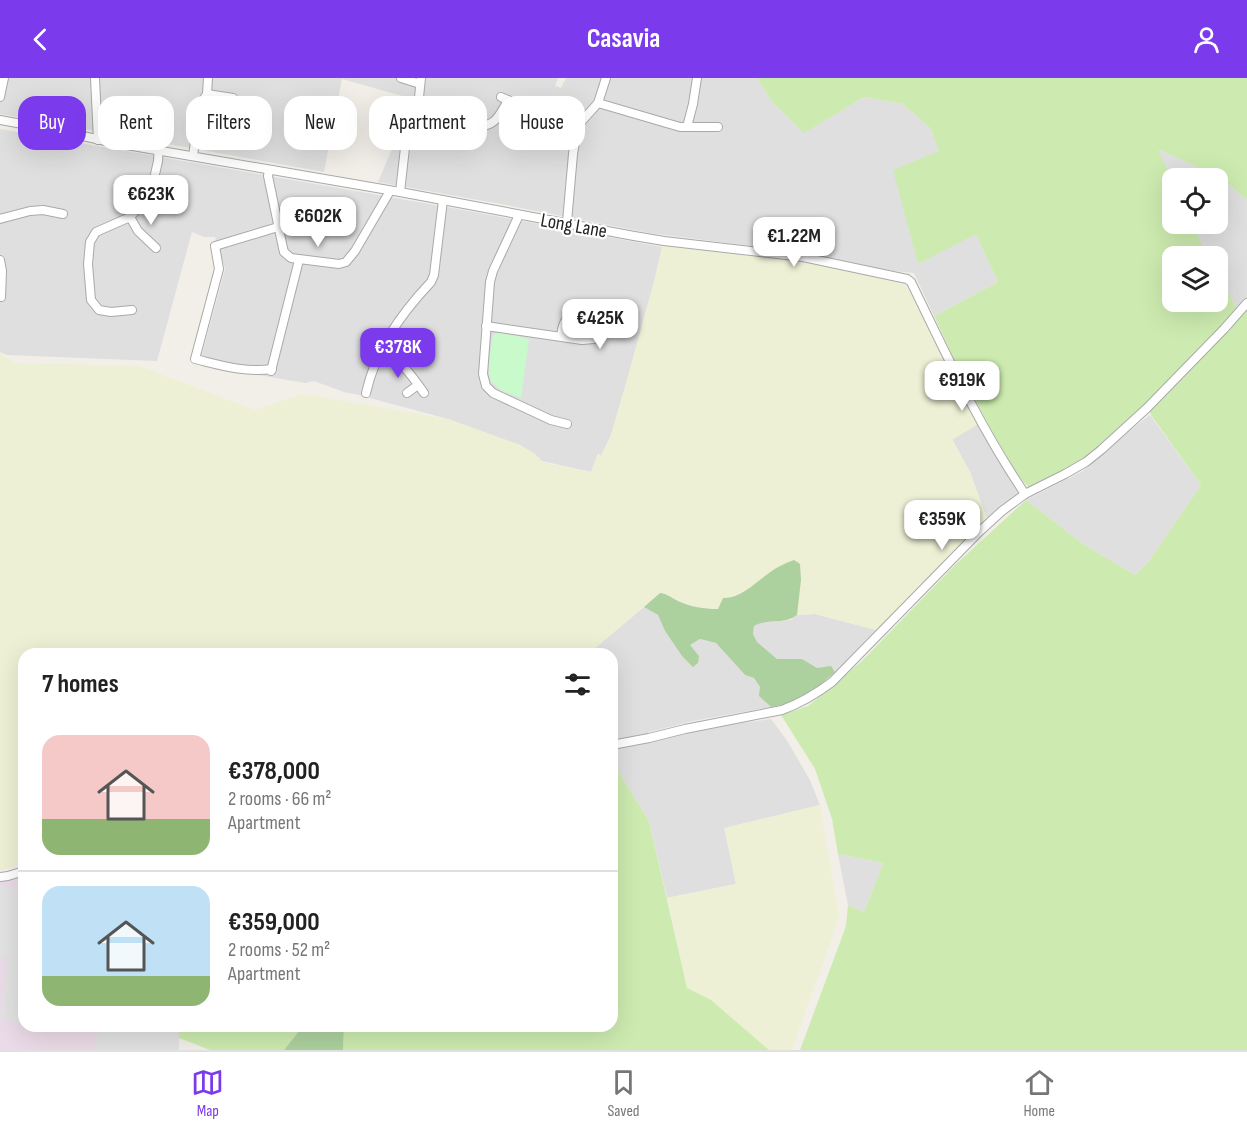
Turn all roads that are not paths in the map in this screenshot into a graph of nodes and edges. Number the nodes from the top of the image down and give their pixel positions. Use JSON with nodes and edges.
{"nodes":[{"id":1,"x":4,"y":78,"type":"edge"},
{"id":2,"x":95,"y":78,"type":"edge"},
{"id":3,"x":208,"y":78,"type":"edge"},
{"id":4,"x":401,"y":78,"type":"edge"},
{"id":5,"x":606,"y":78,"type":"edge"},
{"id":6,"x":696,"y":78,"type":"edge"},
{"id":7,"x":420,"y":81,"type":"edge"},
{"id":8,"x":207,"y":94,"type":"junction"},
{"id":9,"x":0,"y":96,"type":"edge"},
{"id":10,"x":220,"y":96,"type":"edge"},
{"id":11,"x":419,"y":96,"type":"edge"},
{"id":12,"x":598,"y":103,"type":"junction"},
{"id":13,"x":499,"y":112,"type":"edge"},
{"id":14,"x":0,"y":120,"type":"edge"},
{"id":15,"x":487,"y":126,"type":"edge"},
{"id":16,"x":687,"y":127,"type":"junction"},
{"id":17,"x":718,"y":127,"type":"dead end"},
{"id":18,"x":98,"y":140,"type":"joint"},
{"id":19,"x":159,"y":150,"type":"joint"},
{"id":20,"x":405,"y":150,"type":"edge"},
{"id":21,"x":193,"y":156,"type":"junction"},
{"id":22,"x":269,"y":170,"type":"junction"},
{"id":23,"x":390,"y":190,"type":"junction"},
{"id":24,"x":400,"y":192,"type":"junction"},
{"id":25,"x":443,"y":200,"type":"junction"},
{"id":26,"x":63,"y":214,"type":"dead end"},
{"id":27,"x":519,"y":215,"type":"junction"},
{"id":28,"x":130,"y":217,"type":"junction"},
{"id":29,"x":0,"y":219,"type":"edge"},
{"id":30,"x":567,"y":222,"type":"junction"},
{"id":31,"x":278,"y":227,"type":"junction"},
{"id":32,"x":156,"y":248,"type":"dead end"},
{"id":33,"x":0,"y":260,"type":"edge"},
{"id":34,"x":299,"y":260,"type":"junction"},
{"id":35,"x":1,"y":297,"type":"edge"},
{"id":36,"x":1247,"y":303,"type":"edge"},
{"id":37,"x":132,"y":310,"type":"dead end"},
{"id":38,"x":486,"y":326,"type":"junction"},
{"id":39,"x":561,"y":337,"type":"junction"},
{"id":40,"x":380,"y":352,"type":"junction"},
{"id":41,"x":418,"y":385,"type":"junction"},
{"id":42,"x":366,"y":393,"type":"dead end"},
{"id":43,"x":407,"y":393,"type":"dead end"},
{"id":44,"x":424,"y":393,"type":"dead end"},
{"id":45,"x":567,"y":424,"type":"dead end"},
{"id":46,"x":1025,"y":494,"type":"junction"},
{"id":47,"x":618,"y":744,"type":"edge"},
{"id":48,"x":18,"y":873,"type":"edge"},
{"id":49,"x":0,"y":876,"type":"edge"}],
"edges":[{"from":1,"to":9,"type":"street"},
{"from":2,"to":18,"type":"street"},
{"from":3,"to":8,"type":"street"},
{"from":4,"to":7,"type":"street"},
{"from":5,"to":12,"type":"street"},
{"from":6,"to":16,"type":"street"},
{"from":7,"to":11,"type":"street"},
{"from":8,"to":10,"type":"street"},
{"from":8,"to":21,"type":"street"},
{"from":12,"to":16,"type":"street"},
{"from":12,"to":30,"type":"street"},
{"from":13,"to":15,"type":"street"},
{"from":14,"to":18,"type":"street","name":"Long Lane"},
{"from":16,"to":17,"type":"street"},
{"from":19,"to":21,"type":"street","name":"Long Lane"},
{"from":19,"to":28,"type":"street"},
{"from":20,"to":24,"type":"street"},
{"from":21,"to":22,"type":"street","name":"Long Lane"},
{"from":22,"to":23,"type":"street","name":"Long Lane"},
{"from":22,"to":31,"type":"street"},
{"from":23,"to":24,"type":"street","name":"Long Lane"},
{"from":23,"to":34,"type":"street"},
{"from":24,"to":25,"type":"street","name":"Long Lane"},
{"from":25,"to":27,"type":"street","name":"Long Lane"},
{"from":25,"to":40,"type":"street"},
{"from":26,"to":29,"type":"street"},
{"from":27,"to":30,"type":"street","name":"Long Lane"},
{"from":27,"to":38,"type":"street"},
{"from":28,"to":32,"type":"street"},
{"from":28,"to":37,"type":"street"},
{"from":30,"to":46,"type":"street","name":"Long Lane"},
{"from":31,"to":34,"type":"street"},
{"from":31,"to":34,"type":"street"},
{"from":33,"to":35,"type":"street"},
{"from":36,"to":46,"type":"street"},
{"from":38,"to":39,"type":"street"},
{"from":38,"to":45,"type":"street"},
{"from":39,"to":39,"type":"street"},
{"from":40,"to":41,"type":"street"},
{"from":40,"to":42,"type":"street"},
{"from":41,"to":43,"type":"street"},
{"from":41,"to":44,"type":"street"},
{"from":46,"to":47,"type":"street"},
{"from":48,"to":49,"type":"street"}]}
